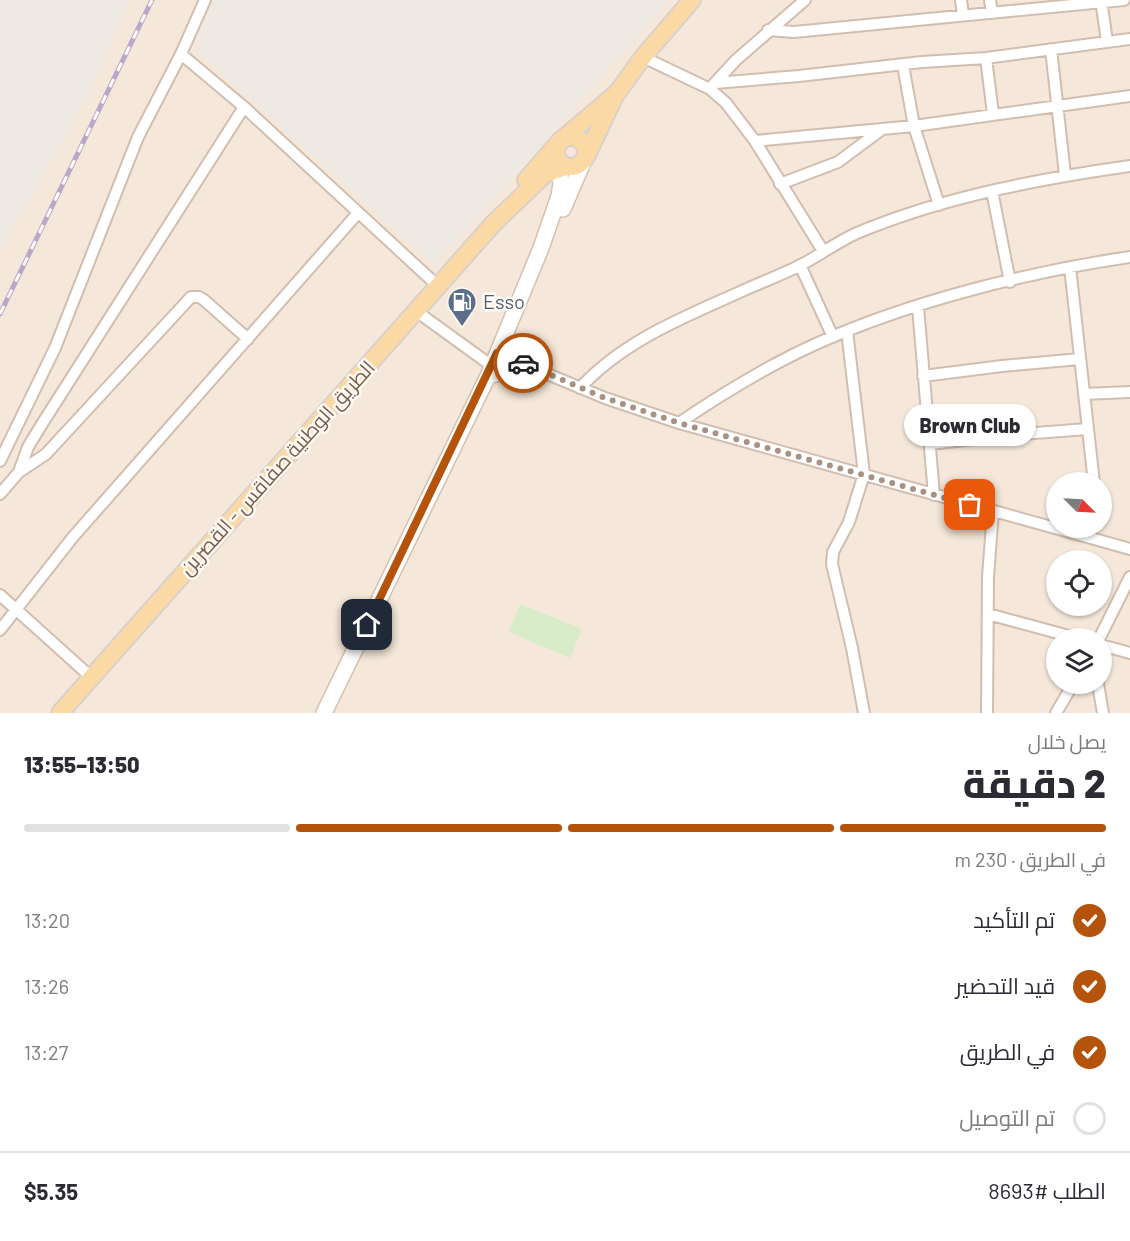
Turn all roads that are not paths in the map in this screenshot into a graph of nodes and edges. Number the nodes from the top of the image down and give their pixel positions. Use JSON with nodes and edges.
{"nodes":[{"id":1,"x":205,"y":0,"type":"edge"},
{"id":2,"x":692,"y":0,"type":"edge"},
{"id":3,"x":805,"y":0,"type":"edge"},
{"id":4,"x":961,"y":0,"type":"edge"},
{"id":5,"x":990,"y":0,"type":"edge"},
{"id":6,"x":1124,"y":0,"type":"edge"},
{"id":7,"x":1101,"y":1,"type":"edge"},
{"id":8,"x":1048,"y":3,"type":"edge"},
{"id":9,"x":992,"y":14,"type":"junction"},
{"id":10,"x":963,"y":15,"type":"junction"},
{"id":11,"x":768,"y":30,"type":"junction"},
{"id":12,"x":1130,"y":39,"type":"edge"},
{"id":13,"x":1107,"y":41,"type":"junction"},
{"id":14,"x":1051,"y":49,"type":"junction"},
{"id":15,"x":182,"y":54,"type":"junction"},
{"id":16,"x":643,"y":57,"type":"junction"},
{"id":17,"x":986,"y":58,"type":"junction"},
{"id":18,"x":903,"y":65,"type":"junction"},
{"id":19,"x":713,"y":86,"type":"junction"},
{"id":20,"x":617,"y":93,"type":"junction"},
{"id":21,"x":1130,"y":96,"type":"edge"},
{"id":22,"x":1056,"y":106,"type":"junction"},
{"id":23,"x":244,"y":107,"type":"junction"},
{"id":24,"x":993,"y":114,"type":"junction"},
{"id":25,"x":914,"y":126,"type":"junction"},
{"id":26,"x":882,"y":130,"type":"junction"},
{"id":27,"x":754,"y":141,"type":"junction"},
{"id":28,"x":559,"y":142,"type":"junction"},
{"id":29,"x":584,"y":160,"type":"junction"},
{"id":30,"x":561,"y":166,"type":"junction"},
{"id":31,"x":1130,"y":166,"type":"edge"},
{"id":32,"x":1065,"y":175,"type":"junction"},
{"id":33,"x":780,"y":184,"type":"junction"},
{"id":34,"x":992,"y":191,"type":"junction"},
{"id":35,"x":939,"y":205,"type":"junction"},
{"id":36,"x":358,"y":213,"type":"junction"},
{"id":37,"x":494,"y":224,"type":"junction"},
{"id":38,"x":541,"y":248,"type":"junction"},
{"id":39,"x":823,"y":251,"type":"junction"},
{"id":40,"x":1130,"y":257,"type":"edge"},
{"id":41,"x":800,"y":265,"type":"junction"},
{"id":42,"x":1070,"y":267,"type":"junction"},
{"id":43,"x":1010,"y":282,"type":"junction"},
{"id":44,"x":439,"y":287,"type":"junction"},
{"id":45,"x":918,"y":307,"type":"junction"},
{"id":46,"x":416,"y":311,"type":"junction"},
{"id":47,"x":847,"y":331,"type":"junction"},
{"id":48,"x":833,"y":337,"type":"junction"},
{"id":49,"x":504,"y":338,"type":"junction"},
{"id":50,"x":248,"y":339,"type":"junction"},
{"id":51,"x":1080,"y":359,"type":"junction"},
{"id":52,"x":493,"y":365,"type":"junction"},
{"id":53,"x":528,"y":365,"type":"junction"},
{"id":54,"x":923,"y":376,"type":"junction"},
{"id":55,"x":580,"y":388,"type":"junction"},
{"id":56,"x":1130,"y":392,"type":"edge"},
{"id":57,"x":1084,"y":394,"type":"junction"},
{"id":58,"x":679,"y":423,"type":"junction"},
{"id":59,"x":1087,"y":429,"type":"junction"},
{"id":60,"x":930,"y":444,"type":"junction"},
{"id":61,"x":0,"y":460,"type":"edge"},
{"id":62,"x":19,"y":472,"type":"junction"},
{"id":63,"x":1093,"y":472,"type":"edge"},
{"id":64,"x":864,"y":474,"type":"junction"},
{"id":65,"x":0,"y":494,"type":"edge"},
{"id":66,"x":934,"y":495,"type":"junction"},
{"id":67,"x":993,"y":511,"type":"junction"},
{"id":68,"x":1100,"y":540,"type":"joint"},
{"id":69,"x":1130,"y":549,"type":"edge"},
{"id":70,"x":1130,"y":577,"type":"edge"},
{"id":71,"x":0,"y":595,"type":"edge"},
{"id":72,"x":16,"y":609,"type":"junction"},
{"id":73,"x":988,"y":614,"type":"junction"},
{"id":74,"x":1104,"y":628,"type":"edge"},
{"id":75,"x":0,"y":630,"type":"edge"},
{"id":76,"x":1046,"y":630,"type":"edge"},
{"id":77,"x":1112,"y":648,"type":"edge"},
{"id":78,"x":1130,"y":653,"type":"edge"},
{"id":79,"x":91,"y":677,"type":"junction"},
{"id":80,"x":1067,"y":694,"type":"edge"},
{"id":81,"x":1100,"y":694,"type":"edge"},
{"id":82,"x":60,"y":713,"type":"edge"},
{"id":83,"x":324,"y":713,"type":"edge"},
{"id":84,"x":864,"y":713,"type":"edge"},
{"id":85,"x":987,"y":713,"type":"edge"},
{"id":86,"x":1056,"y":713,"type":"edge"},
{"id":87,"x":1103,"y":713,"type":"edge"}],
"edges":[{"from":1,"to":15,"type":"street"},
{"from":2,"to":16,"type":"main road","name":"الطريق الوطنية صفاقس - القصرين"},
{"from":3,"to":11,"type":"street"},
{"from":4,"to":10,"type":"street"},
{"from":5,"to":9,"type":"street"},
{"from":6,"to":7,"type":"street"},
{"from":7,"to":8,"type":"street"},
{"from":7,"to":13,"type":"street"},
{"from":8,"to":9,"type":"street"},
{"from":9,"to":10,"type":"street"},
{"from":10,"to":11,"type":"street"},
{"from":11,"to":19,"type":"street"},
{"from":12,"to":13,"type":"street"},
{"from":13,"to":14,"type":"street"},
{"from":14,"to":17,"type":"street"},
{"from":14,"to":22,"type":"street"},
{"from":15,"to":23,"type":"street"},
{"from":15,"to":61,"type":"street"},
{"from":16,"to":19,"type":"street"},
{"from":16,"to":20,"type":"main road","name":"الطريق الوطنية صفاقس - القصرين"},
{"from":17,"to":18,"type":"street"},
{"from":17,"to":24,"type":"street"},
{"from":18,"to":19,"type":"street"},
{"from":18,"to":25,"type":"street"},
{"from":19,"to":27,"type":"street"},
{"from":20,"to":28,"type":"main road","name":"الطريق الوطنية صفاقس - القصرين"},
{"from":20,"to":29,"type":"main road"},
{"from":21,"to":22,"type":"street"},
{"from":22,"to":24,"type":"street"},
{"from":22,"to":32,"type":"street"},
{"from":23,"to":36,"type":"street"},
{"from":23,"to":62,"type":"street"},
{"from":24,"to":25,"type":"street"},
{"from":25,"to":26,"type":"street"},
{"from":25,"to":35,"type":"street"},
{"from":26,"to":27,"type":"street"},
{"from":26,"to":33,"type":"street"},
{"from":27,"to":33,"type":"street"},
{"from":28,"to":29,"type":"main road"},
{"from":28,"to":30,"type":"main road"},
{"from":28,"to":37,"type":"main road","name":"الطريق الوطنية صفاقس - القصرين"},
{"from":29,"to":30,"type":"main road"},
{"from":29,"to":38,"type":"main road"},
{"from":30,"to":37,"type":"main road","name":"الطريق الوطنية صفاقس - القصرين"},
{"from":30,"to":38,"type":"main road"},
{"from":31,"to":32,"type":"street"},
{"from":32,"to":34,"type":"street"},
{"from":33,"to":39,"type":"street"},
{"from":34,"to":35,"type":"street"},
{"from":34,"to":43,"type":"street"},
{"from":35,"to":39,"type":"street"},
{"from":36,"to":44,"type":"street"},
{"from":36,"to":50,"type":"street"},
{"from":37,"to":44,"type":"main road","name":"الطريق الوطنية صفاقس - القصرين"},
{"from":38,"to":49,"type":"main road"},
{"from":39,"to":41,"type":"street"},
{"from":40,"to":42,"type":"street"},
{"from":41,"to":48,"type":"street"},
{"from":41,"to":55,"type":"street"},
{"from":42,"to":43,"type":"street"},
{"from":42,"to":51,"type":"street"},
{"from":43,"to":45,"type":"street"},
{"from":44,"to":46,"type":"main road","name":"الطريق الوطنية صفاقس - القصرين"},
{"from":45,"to":47,"type":"street"},
{"from":45,"to":54,"type":"street"},
{"from":46,"to":52,"type":"street"},
{"from":46,"to":79,"type":"main road","name":"الطريق الوطنية صفاقس - القصرين"},
{"from":47,"to":48,"type":"street"},
{"from":47,"to":64,"type":"street"},
{"from":48,"to":58,"type":"street"},
{"from":49,"to":52,"type":"main road"},
{"from":49,"to":53,"type":"main road"},
{"from":50,"to":62,"type":"street"},
{"from":50,"to":72,"type":"street"},
{"from":51,"to":54,"type":"street"},
{"from":51,"to":57,"type":"street"},
{"from":52,"to":53,"type":"main road"},
{"from":52,"to":53,"type":"street"},
{"from":52,"to":83,"type":"main road"},
{"from":53,"to":55,"type":"street"},
{"from":54,"to":60,"type":"street"},
{"from":55,"to":58,"type":"street"},
{"from":56,"to":57,"type":"street"},
{"from":57,"to":59,"type":"street"},
{"from":58,"to":64,"type":"street"},
{"from":59,"to":60,"type":"street"},
{"from":59,"to":63,"type":"street"},
{"from":60,"to":66,"type":"street"},
{"from":62,"to":65,"type":"street"},
{"from":64,"to":66,"type":"street"},
{"from":64,"to":84,"type":"street"},
{"from":66,"to":67,"type":"street"},
{"from":67,"to":68,"type":"street"},
{"from":67,"to":73,"type":"street"},
{"from":68,"to":69,"type":"street"},
{"from":70,"to":74,"type":"street"},
{"from":71,"to":72,"type":"street"},
{"from":72,"to":75,"type":"street"},
{"from":72,"to":79,"type":"street"},
{"from":73,"to":76,"type":"street"},
{"from":73,"to":85,"type":"street"},
{"from":77,"to":78,"type":"street"},
{"from":79,"to":82,"type":"main road","name":"الطريق الوطنية صفاقس - القصرين"},
{"from":80,"to":86,"type":"street"},
{"from":81,"to":87,"type":"street"}]}
